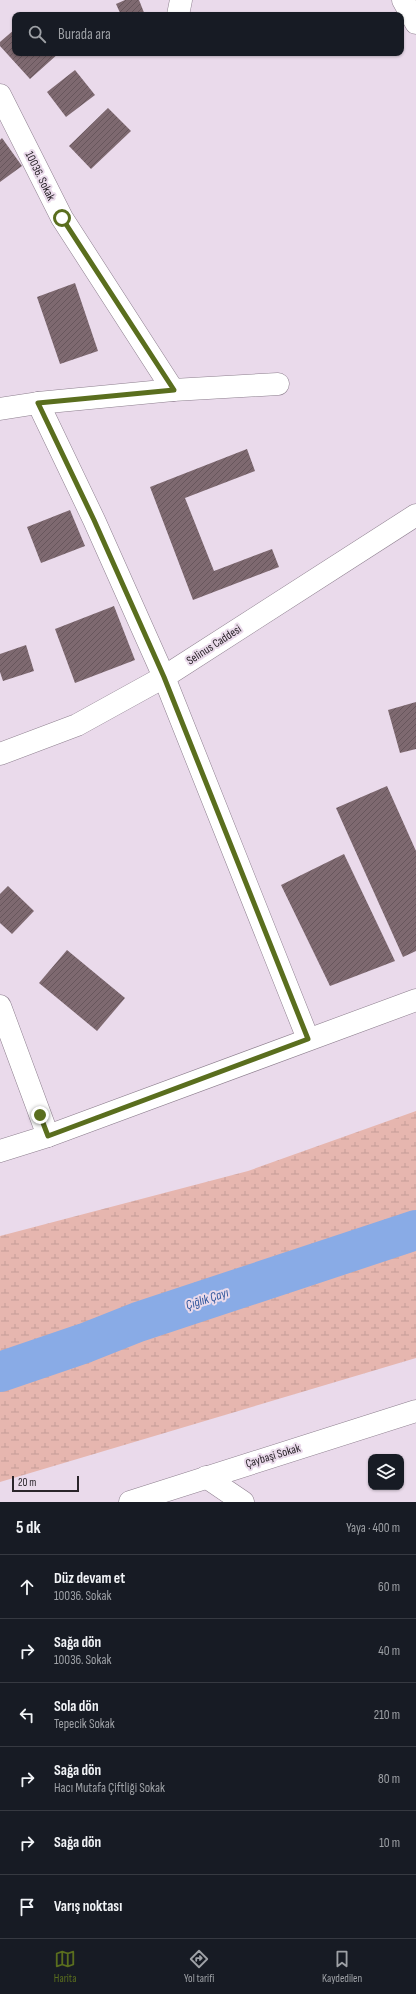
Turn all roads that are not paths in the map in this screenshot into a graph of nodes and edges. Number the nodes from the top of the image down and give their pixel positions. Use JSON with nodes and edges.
{"nodes":[{"id":1,"x":181,"y":0,"type":"edge"},
{"id":2,"x":403,"y":0,"type":"edge"},
{"id":3,"x":179,"y":12,"type":"edge"},
{"id":4,"x":416,"y":23,"type":"edge"},
{"id":5,"x":0,"y":95,"type":"edge"},
{"id":6,"x":278,"y":384,"type":"dead end"},
{"id":7,"x":174,"y":390,"type":"junction"},
{"id":8,"x":38,"y":403,"type":"junction"},
{"id":9,"x":0,"y":409,"type":"edge"},
{"id":10,"x":416,"y":515,"type":"edge"},
{"id":11,"x":164,"y":677,"type":"junction"},
{"id":12,"x":0,"y":754,"type":"edge"},
{"id":13,"x":416,"y":1000,"type":"edge"},
{"id":14,"x":0,"y":1006,"type":"edge"},
{"id":15,"x":308,"y":1039,"type":"junction"},
{"id":16,"x":48,"y":1136,"type":"junction"},
{"id":17,"x":0,"y":1151,"type":"edge"},
{"id":18,"x":416,"y":1411,"type":"edge"},
{"id":19,"x":206,"y":1477,"type":"junction"},
{"id":20,"x":130,"y":1502,"type":"edge"},
{"id":21,"x":243,"y":1502,"type":"edge"}],
"edges":[{"from":1,"to":3,"type":"street"},
{"from":2,"to":4,"type":"street"},
{"from":5,"to":7,"type":"street","name":"10036. Sokak"},
{"from":6,"to":7,"type":"street"},
{"from":7,"to":8,"type":"street"},
{"from":8,"to":9,"type":"street"},
{"from":8,"to":11,"type":"street"},
{"from":10,"to":11,"type":"street","name":"Selinus Caddesi"},
{"from":11,"to":12,"type":"street","name":"Selinus Caddesi"},
{"from":11,"to":15,"type":"street"},
{"from":13,"to":15,"type":"street"},
{"from":14,"to":16,"type":"street"},
{"from":15,"to":16,"type":"street"},
{"from":16,"to":17,"type":"street"},
{"from":18,"to":19,"type":"street","name":"Çaybaşi Sokak"},
{"from":19,"to":20,"type":"street","name":"Çaybaşi Sokak"},
{"from":19,"to":21,"type":"street"}]}
